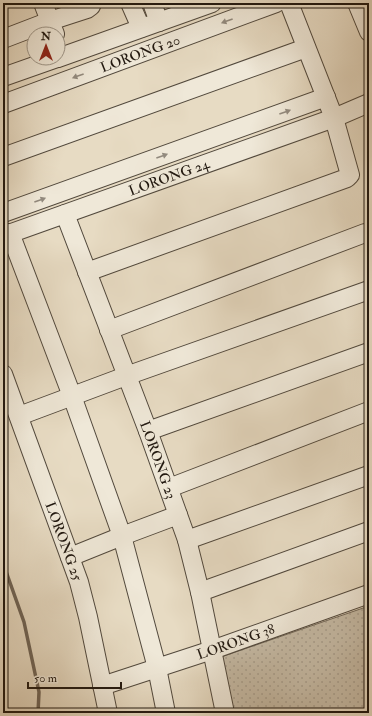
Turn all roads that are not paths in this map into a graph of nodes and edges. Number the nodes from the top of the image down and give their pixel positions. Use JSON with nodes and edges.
{"nodes":[{"id":1,"x":43,"y":3,"type":"edge"},
{"id":2,"x":92,"y":3,"type":"edge"},
{"id":3,"x":130,"y":3,"type":"edge"},
{"id":4,"x":152,"y":3,"type":"edge"},
{"id":5,"x":276,"y":3,"type":"edge"},
{"id":6,"x":289,"y":3,"type":"edge"},
{"id":7,"x":357,"y":3,"type":"edge"},
{"id":8,"x":209,"y":4,"type":"edge"},
{"id":9,"x":159,"y":22,"type":"junction"},
{"id":10,"x":52,"y":26,"type":"edge"},
{"id":11,"x":54,"y":26,"type":"edge"},
{"id":12,"x":141,"y":28,"type":"junction"},
{"id":13,"x":369,"y":32,"type":"edge"},
{"id":14,"x":26,"y":33,"type":"edge"},
{"id":15,"x":3,"y":39,"type":"edge"},
{"id":16,"x":101,"y":42,"type":"junction"},
{"id":17,"x":306,"y":48,"type":"junction"},
{"id":18,"x":66,"y":51,"type":"edge"},
{"id":19,"x":130,"y":57,"type":"junction"},
{"id":20,"x":29,"y":66,"type":"edge"},
{"id":21,"x":3,"y":77,"type":"edge"},
{"id":22,"x":326,"y":97,"type":"junction"},
{"id":23,"x":369,"y":103,"type":"edge"},
{"id":24,"x":3,"y":104,"type":"edge"},
{"id":25,"x":334,"y":118,"type":"junction"},
{"id":26,"x":3,"y":157,"type":"edge"},
{"id":27,"x":3,"y":213,"type":"edge"},
{"id":28,"x":65,"y":214,"type":"junction"},
{"id":29,"x":369,"y":234,"type":"edge"},
{"id":30,"x":7,"y":235,"type":"edge"},
{"id":31,"x":87,"y":272,"type":"junction"},
{"id":32,"x":369,"y":290,"type":"edge"},
{"id":33,"x":109,"y":330,"type":"junction"},
{"id":34,"x":369,"y":352,"type":"edge"},
{"id":35,"x":3,"y":374,"type":"edge"},
{"id":36,"x":126,"y":376,"type":"junction"},
{"id":37,"x":72,"y":396,"type":"junction"},
{"id":38,"x":369,"y":411,"type":"edge"},
{"id":39,"x":19,"y":416,"type":"junction"},
{"id":40,"x":148,"y":431,"type":"junction"},
{"id":41,"x":369,"y":475,"type":"edge"},
{"id":42,"x":169,"y":488,"type":"junction"},
{"id":43,"x":178,"y":515,"type":"junction"},
{"id":44,"x":369,"y":531,"type":"edge"},
{"id":45,"x":122,"y":536,"type":"junction"},
{"id":46,"x":187,"y":540,"type":"junction"},
{"id":47,"x":70,"y":557,"type":"junction"},
{"id":48,"x":200,"y":592,"type":"junction"},
{"id":49,"x":369,"y":594,"type":"edge"},
{"id":50,"x":212,"y":650,"type":"junction"},
{"id":51,"x":157,"y":668,"type":"junction"},
{"id":52,"x":102,"y":686,"type":"junction"},
{"id":53,"x":108,"y":713,"type":"edge"},
{"id":54,"x":166,"y":713,"type":"edge"},
{"id":55,"x":225,"y":713,"type":"edge"}],
"edges":[{"from":1,"to":10,"type":"street"},
{"from":2,"to":11,"type":"street"},
{"from":3,"to":12,"type":"street"},
{"from":4,"to":9,"type":"street"},
{"from":5,"to":19,"type":"street","name":"LORONG 20","one_way":true},
{"from":6,"to":17,"type":"street"},
{"from":7,"to":13,"type":"street"},
{"from":8,"to":9,"type":"street","name":"LORONG 20"},
{"from":9,"to":12,"type":"street","name":"LORONG 20"},
{"from":12,"to":16,"type":"street","name":"LORONG 20"},
{"from":14,"to":15,"type":"street"},
{"from":16,"to":18,"type":"street","name":"LORONG 20"},
{"from":16,"to":19,"type":"street"},
{"from":17,"to":22,"type":"street"},
{"from":17,"to":26,"type":"street"},
{"from":19,"to":24,"type":"street","name":"LORONG 20","one_way":true},
{"from":20,"to":21,"type":"street","name":"LORONG 20"},
{"from":22,"to":25,"type":"street"},
{"from":27,"to":22,"type":"street","name":"LORONG 24","one_way":true},
{"from":23,"to":25,"type":"street","name":"LORONG 24"},
{"from":25,"to":28,"type":"street","name":"LORONG 24"},
{"from":25,"to":31,"type":"street"},
{"from":28,"to":30,"type":"street","name":"LORONG 24"},
{"from":28,"to":31,"type":"street","name":"LORONG 23"},
{"from":29,"to":33,"type":"street"},
{"from":30,"to":37,"type":"street"},
{"from":31,"to":33,"type":"street","name":"LORONG 23"},
{"from":32,"to":36,"type":"street"},
{"from":33,"to":36,"type":"street","name":"LORONG 23"},
{"from":34,"to":40,"type":"street"},
{"from":35,"to":39,"type":"street","name":"LORONG 25"},
{"from":36,"to":37,"type":"street"},
{"from":36,"to":40,"type":"street","name":"LORONG 23"},
{"from":37,"to":39,"type":"street"},
{"from":37,"to":45,"type":"street"},
{"from":38,"to":42,"type":"street"},
{"from":39,"to":47,"type":"street","name":"LORONG 25"},
{"from":40,"to":42,"type":"street","name":"LORONG 23"},
{"from":41,"to":46,"type":"street"},
{"from":42,"to":43,"type":"street","name":"LORONG 23"},
{"from":43,"to":45,"type":"street"},
{"from":43,"to":46,"type":"street","name":"LORONG 23"},
{"from":44,"to":48,"type":"street"},
{"from":45,"to":47,"type":"street"},
{"from":45,"to":51,"type":"street"},
{"from":46,"to":48,"type":"street","name":"LORONG 23"},
{"from":47,"to":52,"type":"street","name":"LORONG 25"},
{"from":48,"to":50,"type":"street","name":"LORONG 23"},
{"from":49,"to":50,"type":"street","name":"LORONG 38"},
{"from":50,"to":51,"type":"street","name":"LORONG 38"},
{"from":50,"to":55,"type":"street","name":"LORONG 23"},
{"from":51,"to":52,"type":"street","name":"LORONG 38"},
{"from":51,"to":54,"type":"street"},
{"from":52,"to":53,"type":"street","name":"LORONG 25"}]}
